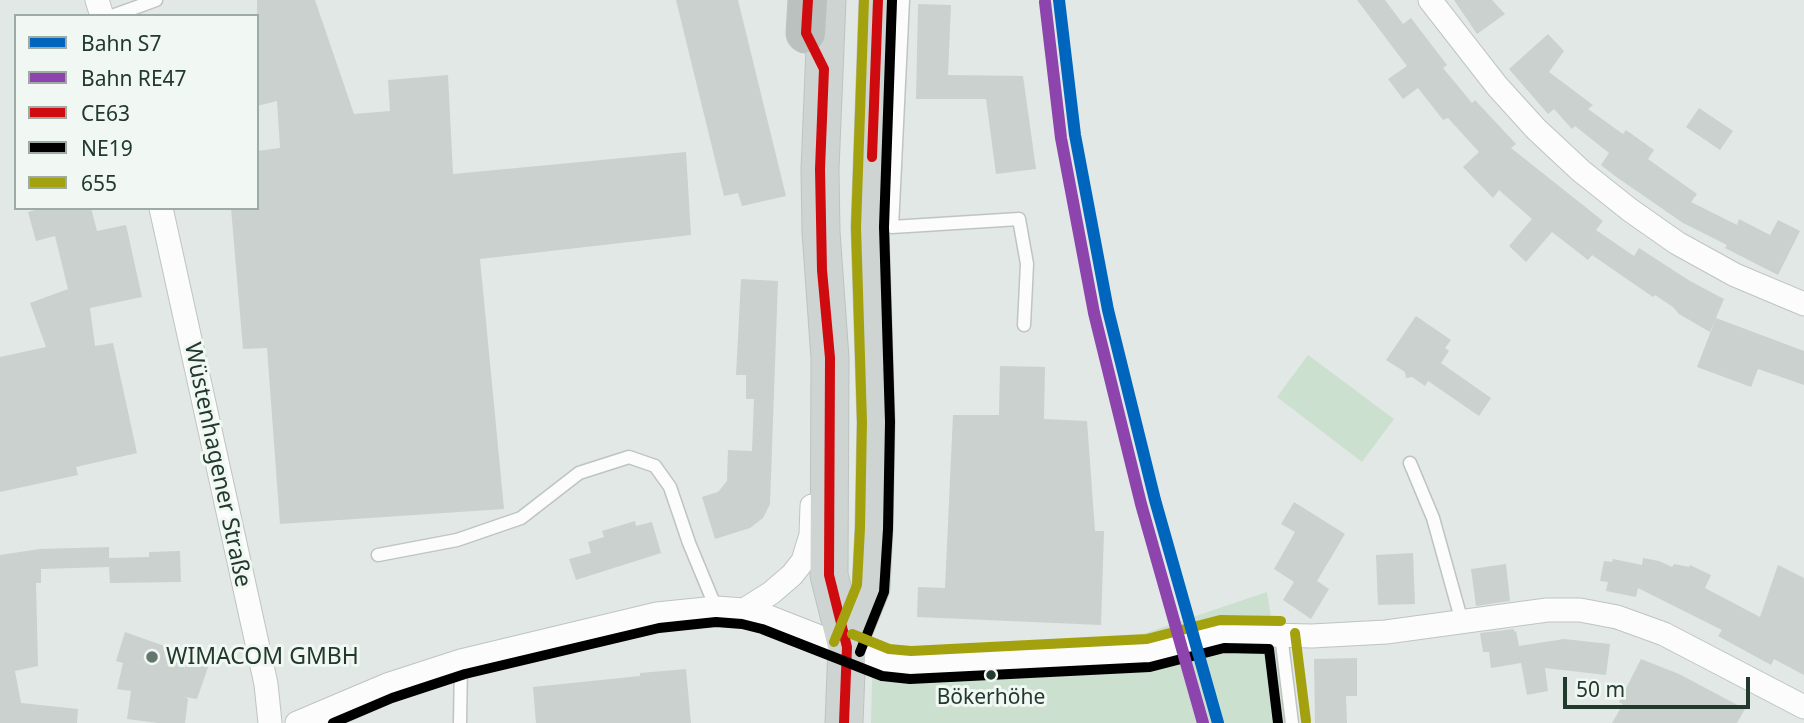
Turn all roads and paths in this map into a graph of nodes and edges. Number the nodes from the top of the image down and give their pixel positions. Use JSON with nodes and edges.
{"nodes":[{"id":1,"x":156,"y":0,"type":"edge"},
{"id":2,"x":827,"y":0,"type":"edge"},
{"id":3,"x":878,"y":0,"type":"edge"},
{"id":4,"x":903,"y":0,"type":"edge"},
{"id":5,"x":1430,"y":0,"type":"edge"},
{"id":6,"x":118,"y":14,"type":"edge"},
{"id":7,"x":807,"y":16,"type":"edge"},
{"id":8,"x":824,"y":69,"type":"junction"},
{"id":9,"x":161,"y":210,"type":"edge"},
{"id":10,"x":1804,"y":304,"type":"edge"},
{"id":11,"x":1024,"y":325,"type":"dead end"},
{"id":12,"x":831,"y":446,"type":"junction"},
{"id":13,"x":1410,"y":463,"type":"dead end"},
{"id":14,"x":378,"y":555,"type":"dead end"},
{"id":15,"x":716,"y":608,"type":"junction"},
{"id":16,"x":744,"y":610,"type":"junction"},
{"id":17,"x":1462,"y":622,"type":"junction"},
{"id":18,"x":1281,"y":635,"type":"junction"},
{"id":19,"x":847,"y":647,"type":"junction"},
{"id":20,"x":461,"y":661,"type":"junction"},
{"id":21,"x":1804,"y":707,"type":"edge"},
{"id":22,"x":270,"y":723,"type":"edge"},
{"id":23,"x":296,"y":723,"type":"edge"},
{"id":24,"x":460,"y":723,"type":"edge"},
{"id":25,"x":844,"y":723,"type":"edge"},
{"id":26,"x":1292,"y":723,"type":"edge"}],
"edges":[{"from":1,"to":6,"type":"lane"},
{"from":2,"to":8,"type":"main road"},
{"from":3,"to":19,"type":"main road"},
{"from":4,"to":11,"type":"lane"},
{"from":5,"to":10,"type":"street"},
{"from":7,"to":8,"type":"main road"},
{"from":8,"to":12,"type":"main road"},
{"from":9,"to":22,"type":"street","name":"Wüstenhagener Straße"},
{"from":12,"to":16,"type":"street"},
{"from":12,"to":19,"type":"main road"},
{"from":13,"to":17,"type":"lane"},
{"from":14,"to":15,"type":"lane"},
{"from":15,"to":16,"type":"street"},
{"from":15,"to":20,"type":"street"},
{"from":16,"to":19,"type":"street"},
{"from":17,"to":18,"type":"street"},
{"from":17,"to":21,"type":"street"},
{"from":18,"to":19,"type":"street"},
{"from":18,"to":26,"type":"lane"},
{"from":19,"to":25,"type":"main road"},
{"from":20,"to":23,"type":"street"},
{"from":20,"to":24,"type":"lane"}]}
